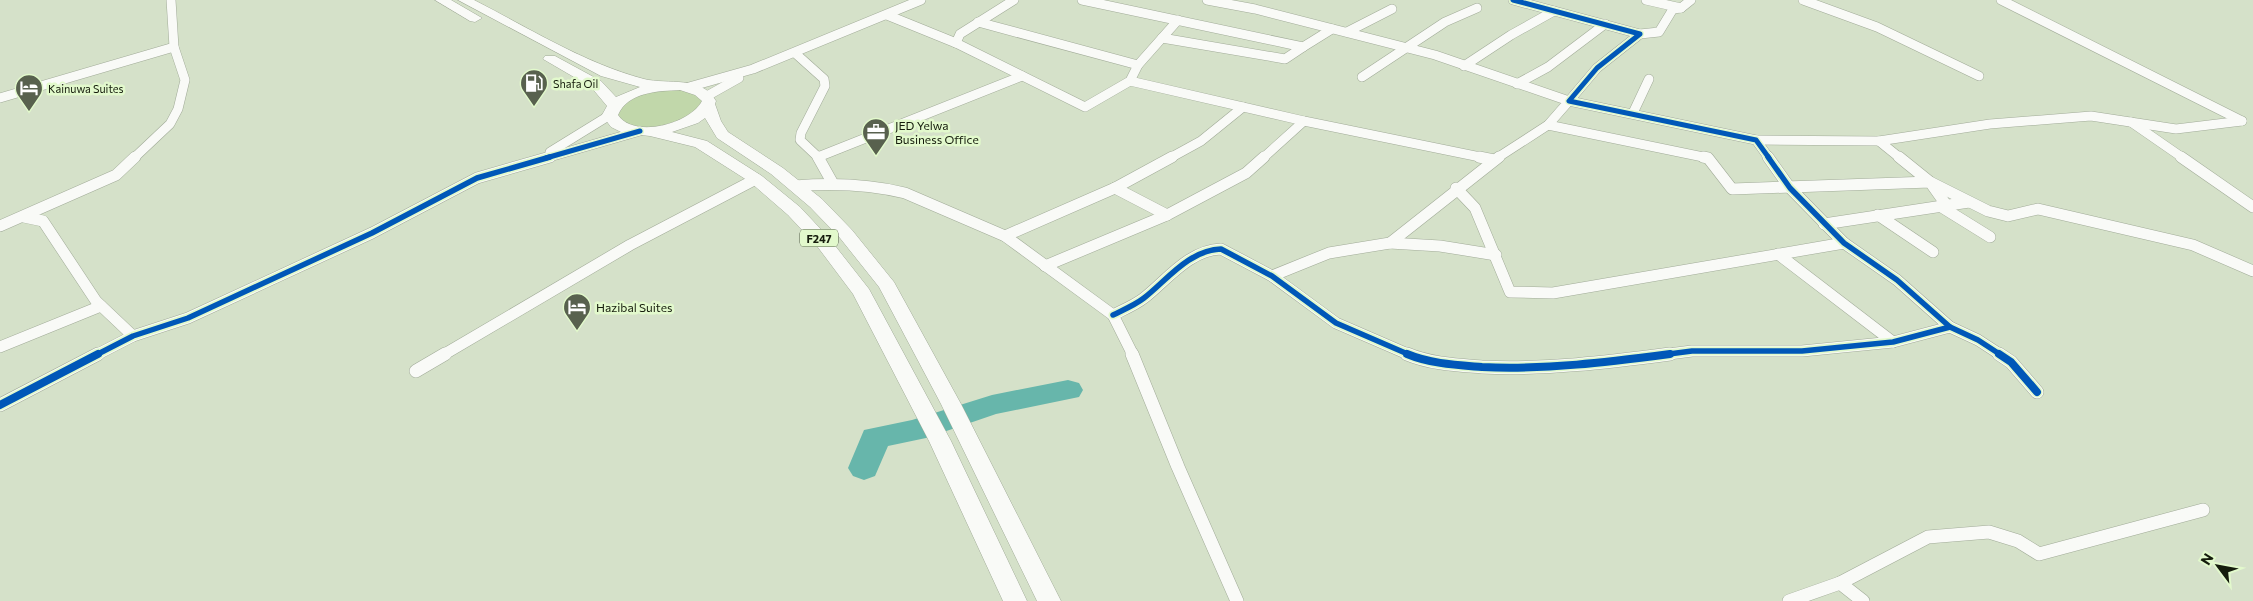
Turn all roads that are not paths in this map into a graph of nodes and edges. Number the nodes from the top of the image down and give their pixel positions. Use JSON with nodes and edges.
{"nodes":[{"id":1,"x":171,"y":0,"type":"edge"},
{"id":2,"x":441,"y":0,"type":"edge"},
{"id":3,"x":464,"y":0,"type":"edge"},
{"id":4,"x":903,"y":0,"type":"edge"},
{"id":5,"x":1014,"y":0,"type":"edge"},
{"id":6,"x":1082,"y":0,"type":"edge"},
{"id":7,"x":1207,"y":0,"type":"edge"},
{"id":8,"x":1513,"y":0,"type":"edge"},
{"id":9,"x":1646,"y":0,"type":"edge"},
{"id":10,"x":1691,"y":0,"type":"edge"},
{"id":11,"x":1803,"y":0,"type":"edge"},
{"id":12,"x":2001,"y":0,"type":"edge"},
{"id":13,"x":918,"y":2,"type":"edge"},
{"id":14,"x":1477,"y":8,"type":"dead end"},
{"id":15,"x":1680,"y":8,"type":"junction"},
{"id":16,"x":1392,"y":9,"type":"dead end"},
{"id":17,"x":1554,"y":11,"type":"junction"},
{"id":18,"x":887,"y":15,"type":"junction"},
{"id":19,"x":1178,"y":20,"type":"junction"},
{"id":20,"x":978,"y":22,"type":"junction"},
{"id":21,"x":1605,"y":24,"type":"junction"},
{"id":22,"x":1332,"y":29,"type":"junction"},
{"id":23,"x":1346,"y":32,"type":"junction"},
{"id":24,"x":1640,"y":34,"type":"junction"},
{"id":25,"x":1162,"y":38,"type":"junction"},
{"id":26,"x":956,"y":43,"type":"junction"},
{"id":27,"x":174,"y":47,"type":"junction"},
{"id":28,"x":1303,"y":47,"type":"junction"},
{"id":29,"x":1406,"y":48,"type":"junction"},
{"id":30,"x":795,"y":53,"type":"junction"},
{"id":31,"x":1138,"y":65,"type":"junction"},
{"id":32,"x":1464,"y":66,"type":"junction"},
{"id":33,"x":753,"y":69,"type":"junction"},
{"id":34,"x":1022,"y":76,"type":"junction"},
{"id":35,"x":1979,"y":76,"type":"dead end"},
{"id":36,"x":1362,"y":77,"type":"dead end"},
{"id":37,"x":1649,"y":79,"type":"dead end"},
{"id":38,"x":1130,"y":81,"type":"junction"},
{"id":39,"x":1517,"y":84,"type":"junction"},
{"id":40,"x":659,"y":87,"type":"junction"},
{"id":41,"x":689,"y":87,"type":"junction"},
{"id":42,"x":0,"y":98,"type":"edge"},
{"id":43,"x":708,"y":101,"type":"junction"},
{"id":44,"x":1569,"y":101,"type":"junction"},
{"id":45,"x":1243,"y":107,"type":"junction"},
{"id":46,"x":613,"y":110,"type":"junction"},
{"id":47,"x":1633,"y":113,"type":"junction"},
{"id":48,"x":2128,"y":120,"type":"junction"},
{"id":49,"x":1304,"y":121,"type":"junction"},
{"id":50,"x":1548,"y":125,"type":"junction"},
{"id":51,"x":645,"y":131,"type":"junction"},
{"id":52,"x":1756,"y":140,"type":"junction"},
{"id":53,"x":1880,"y":141,"type":"junction"},
{"id":54,"x":818,"y":157,"type":"junction"},
{"id":55,"x":536,"y":160,"type":"junction"},
{"id":56,"x":1494,"y":160,"type":"junction"},
{"id":57,"x":756,"y":179,"type":"junction"},
{"id":58,"x":832,"y":182,"type":"junction"},
{"id":59,"x":1930,"y":182,"type":"junction"},
{"id":60,"x":795,"y":186,"type":"junction"},
{"id":61,"x":1115,"y":188,"type":"junction"},
{"id":62,"x":1456,"y":188,"type":"junction"},
{"id":63,"x":1790,"y":188,"type":"junction"},
{"id":64,"x":1969,"y":202,"type":"junction"},
{"id":65,"x":1943,"y":206,"type":"junction"},
{"id":66,"x":2253,"y":207,"type":"edge"},
{"id":67,"x":1167,"y":215,"type":"junction"},
{"id":68,"x":1878,"y":216,"type":"junction"},
{"id":69,"x":24,"y":217,"type":"junction"},
{"id":70,"x":1824,"y":224,"type":"junction"},
{"id":71,"x":0,"y":226,"type":"edge"},
{"id":72,"x":1005,"y":236,"type":"junction"},
{"id":73,"x":1990,"y":237,"type":"dead end"},
{"id":74,"x":1390,"y":243,"type":"junction"},
{"id":75,"x":1844,"y":243,"type":"junction"},
{"id":76,"x":1933,"y":252,"type":"dead end"},
{"id":77,"x":1778,"y":254,"type":"junction"},
{"id":78,"x":1496,"y":255,"type":"junction"},
{"id":79,"x":1045,"y":266,"type":"junction"},
{"id":80,"x":2253,"y":271,"type":"edge"},
{"id":81,"x":1272,"y":276,"type":"junction"},
{"id":82,"x":101,"y":306,"type":"junction"},
{"id":83,"x":1113,"y":315,"type":"junction"},
{"id":84,"x":1950,"y":327,"type":"junction"},
{"id":85,"x":133,"y":336,"type":"junction"},
{"id":86,"x":1893,"y":342,"type":"junction"},
{"id":87,"x":0,"y":347,"type":"edge"},
{"id":88,"x":416,"y":371,"type":"dead end"},
{"id":89,"x":2036,"y":392,"type":"dead end"},
{"id":90,"x":0,"y":404,"type":"edge"},
{"id":91,"x":2203,"y":510,"type":"dead end"},
{"id":92,"x":1840,"y":584,"type":"junction"},
{"id":93,"x":1015,"y":601,"type":"edge"},
{"id":94,"x":1048,"y":601,"type":"edge"},
{"id":95,"x":1237,"y":601,"type":"edge"},
{"id":96,"x":1788,"y":601,"type":"edge"},
{"id":97,"x":1863,"y":601,"type":"edge"}],
"edges":[{"from":1,"to":27,"type":"street"},
{"from":2,"to":46,"type":"main road","number":"F247"},
{"from":3,"to":40,"type":"main road"},
{"from":4,"to":13,"type":"street"},
{"from":5,"to":20,"type":"street"},
{"from":6,"to":19,"type":"street"},
{"from":7,"to":22,"type":"street"},
{"from":8,"to":17,"type":"street"},
{"from":9,"to":15,"type":"street"},
{"from":10,"to":15,"type":"street"},
{"from":11,"to":35,"type":"street"},
{"from":12,"to":48,"type":"street"},
{"from":13,"to":18,"type":"street"},
{"from":14,"to":29,"type":"street"},
{"from":15,"to":24,"type":"street"},
{"from":16,"to":23,"type":"street"},
{"from":17,"to":21,"type":"street"},
{"from":17,"to":32,"type":"street"},
{"from":18,"to":26,"type":"street"},
{"from":18,"to":30,"type":"street"},
{"from":19,"to":25,"type":"street"},
{"from":19,"to":28,"type":"street"},
{"from":20,"to":26,"type":"street"},
{"from":20,"to":31,"type":"street"},
{"from":21,"to":24,"type":"street"},
{"from":21,"to":39,"type":"street"},
{"from":22,"to":23,"type":"street"},
{"from":22,"to":28,"type":"street"},
{"from":23,"to":29,"type":"street"},
{"from":24,"to":44,"type":"street"},
{"from":25,"to":28,"type":"street"},
{"from":25,"to":31,"type":"street"},
{"from":26,"to":34,"type":"street"},
{"from":27,"to":42,"type":"street"},
{"from":27,"to":69,"type":"street"},
{"from":29,"to":32,"type":"street"},
{"from":29,"to":36,"type":"street"},
{"from":30,"to":33,"type":"street"},
{"from":30,"to":54,"type":"street"},
{"from":31,"to":38,"type":"street"},
{"from":32,"to":39,"type":"street"},
{"from":33,"to":41,"type":"street"},
{"from":33,"to":43,"type":"street"},
{"from":34,"to":38,"type":"street"},
{"from":34,"to":54,"type":"street"},
{"from":37,"to":47,"type":"street"},
{"from":38,"to":45,"type":"street"},
{"from":39,"to":44,"type":"street"},
{"from":40,"to":41,"type":"main road"},
{"from":40,"to":46,"type":"main road"},
{"from":41,"to":43,"type":"main road"},
{"from":43,"to":51,"type":"main road","number":"F247"},
{"from":43,"to":60,"type":"main road","number":"F247"},
{"from":44,"to":47,"type":"street"},
{"from":44,"to":50,"type":"street"},
{"from":45,"to":49,"type":"street"},
{"from":45,"to":61,"type":"street"},
{"from":46,"to":51,"type":"main road","number":"F247"},
{"from":46,"to":55,"type":"street"},
{"from":47,"to":52,"type":"street"},
{"from":48,"to":53,"type":"street"},
{"from":48,"to":66,"type":"street"},
{"from":49,"to":56,"type":"street"},
{"from":49,"to":67,"type":"street"},
{"from":50,"to":56,"type":"street"},
{"from":50,"to":63,"type":"street"},
{"from":51,"to":55,"type":"street"},
{"from":51,"to":57,"type":"main road","number":"F247"},
{"from":52,"to":53,"type":"street"},
{"from":52,"to":63,"type":"street"},
{"from":53,"to":59,"type":"street"},
{"from":54,"to":58,"type":"street"},
{"from":55,"to":85,"type":"street"},
{"from":56,"to":62,"type":"street"},
{"from":57,"to":88,"type":"street"},
{"from":57,"to":93,"type":"main road","number":"F247"},
{"from":58,"to":60,"type":"street"},
{"from":58,"to":72,"type":"street"},
{"from":59,"to":63,"type":"street"},
{"from":59,"to":64,"type":"street"},
{"from":59,"to":65,"type":"street"},
{"from":60,"to":94,"type":"main road","number":"F247"},
{"from":61,"to":67,"type":"street"},
{"from":61,"to":72,"type":"street"},
{"from":62,"to":74,"type":"street"},
{"from":62,"to":78,"type":"street"},
{"from":63,"to":70,"type":"street"},
{"from":64,"to":65,"type":"street"},
{"from":64,"to":80,"type":"street"},
{"from":65,"to":68,"type":"street"},
{"from":65,"to":73,"type":"street"},
{"from":67,"to":79,"type":"street"},
{"from":68,"to":70,"type":"street"},
{"from":68,"to":76,"type":"street"},
{"from":69,"to":71,"type":"street"},
{"from":69,"to":82,"type":"street"},
{"from":70,"to":75,"type":"street"},
{"from":72,"to":79,"type":"street"},
{"from":74,"to":78,"type":"street"},
{"from":74,"to":81,"type":"street"},
{"from":75,"to":77,"type":"street"},
{"from":75,"to":84,"type":"street"},
{"from":77,"to":78,"type":"street"},
{"from":77,"to":86,"type":"street"},
{"from":79,"to":83,"type":"street"},
{"from":81,"to":83,"type":"street"},
{"from":81,"to":86,"type":"street"},
{"from":82,"to":85,"type":"street"},
{"from":82,"to":87,"type":"street"},
{"from":83,"to":95,"type":"street"},
{"from":84,"to":86,"type":"street"},
{"from":84,"to":89,"type":"street"},
{"from":85,"to":90,"type":"street"},
{"from":91,"to":92,"type":"street"},
{"from":92,"to":96,"type":"street"},
{"from":92,"to":97,"type":"street"}]}
